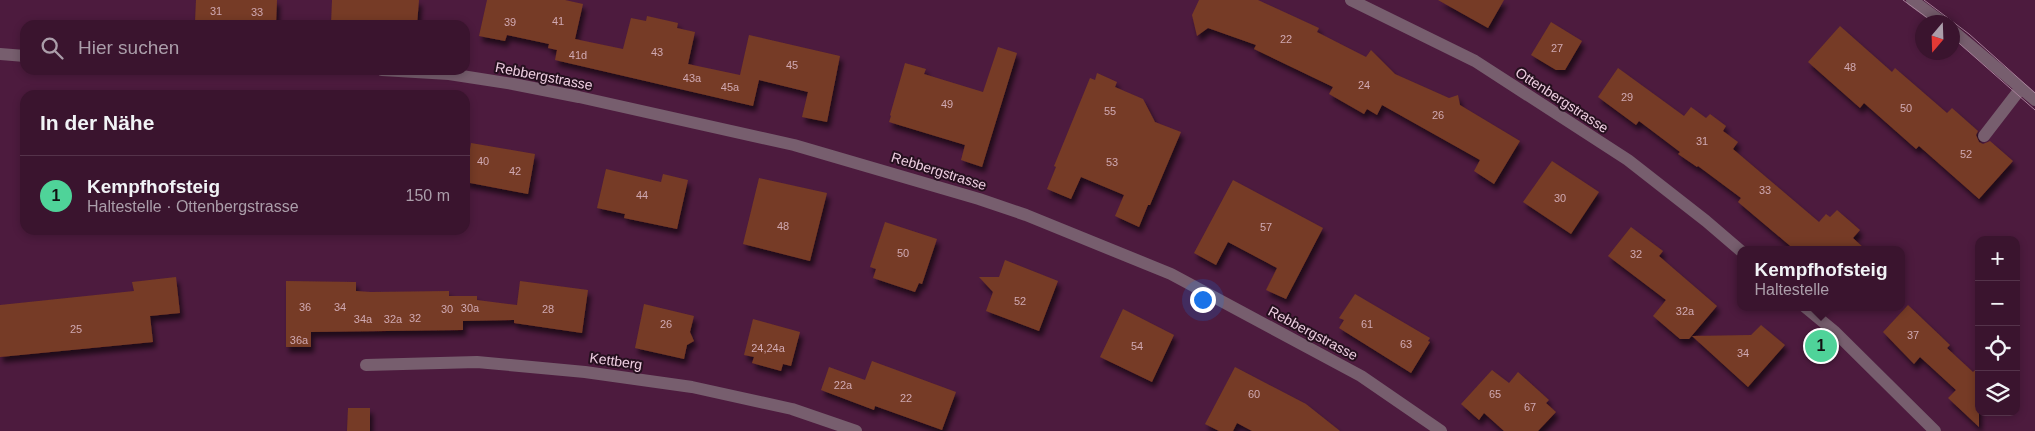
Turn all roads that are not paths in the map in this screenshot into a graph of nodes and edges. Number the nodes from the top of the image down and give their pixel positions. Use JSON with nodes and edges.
{"nodes":[{"id":1,"x":1350,"y":0,"type":"edge"},
{"id":2,"x":1912,"y":0,"type":"edge"},
{"id":3,"x":1932,"y":15,"type":"edge"},
{"id":4,"x":1960,"y":37,"type":"edge"},
{"id":5,"x":0,"y":54,"type":"edge"},
{"id":6,"x":20,"y":56,"type":"edge"},
{"id":7,"x":455,"y":75,"type":"edge"},
{"id":8,"x":2021,"y":88,"type":"junction"},
{"id":9,"x":2035,"y":100,"type":"edge"},
{"id":10,"x":1984,"y":136,"type":"dead end"},
{"id":11,"x":1737,"y":248,"type":"edge"},
{"id":12,"x":1810,"y":311,"type":"edge"},
{"id":13,"x":366,"y":364,"type":"dead end"},
{"id":14,"x":856,"y":431,"type":"edge"},
{"id":15,"x":1441,"y":431,"type":"edge"},
{"id":16,"x":1934,"y":431,"type":"edge"}],
"edges":[{"from":1,"to":11,"type":"street","name":"Ottenbergstrasse"},
{"from":2,"to":3,"type":"street"},
{"from":4,"to":8,"type":"street"},
{"from":5,"to":6,"type":"street"},
{"from":7,"to":15,"type":"street","name":"Rebbergstrasse"},
{"from":8,"to":9,"type":"street"},
{"from":8,"to":10,"type":"street"},
{"from":12,"to":16,"type":"street"},
{"from":13,"to":14,"type":"street","name":"Kettberg"}]}
